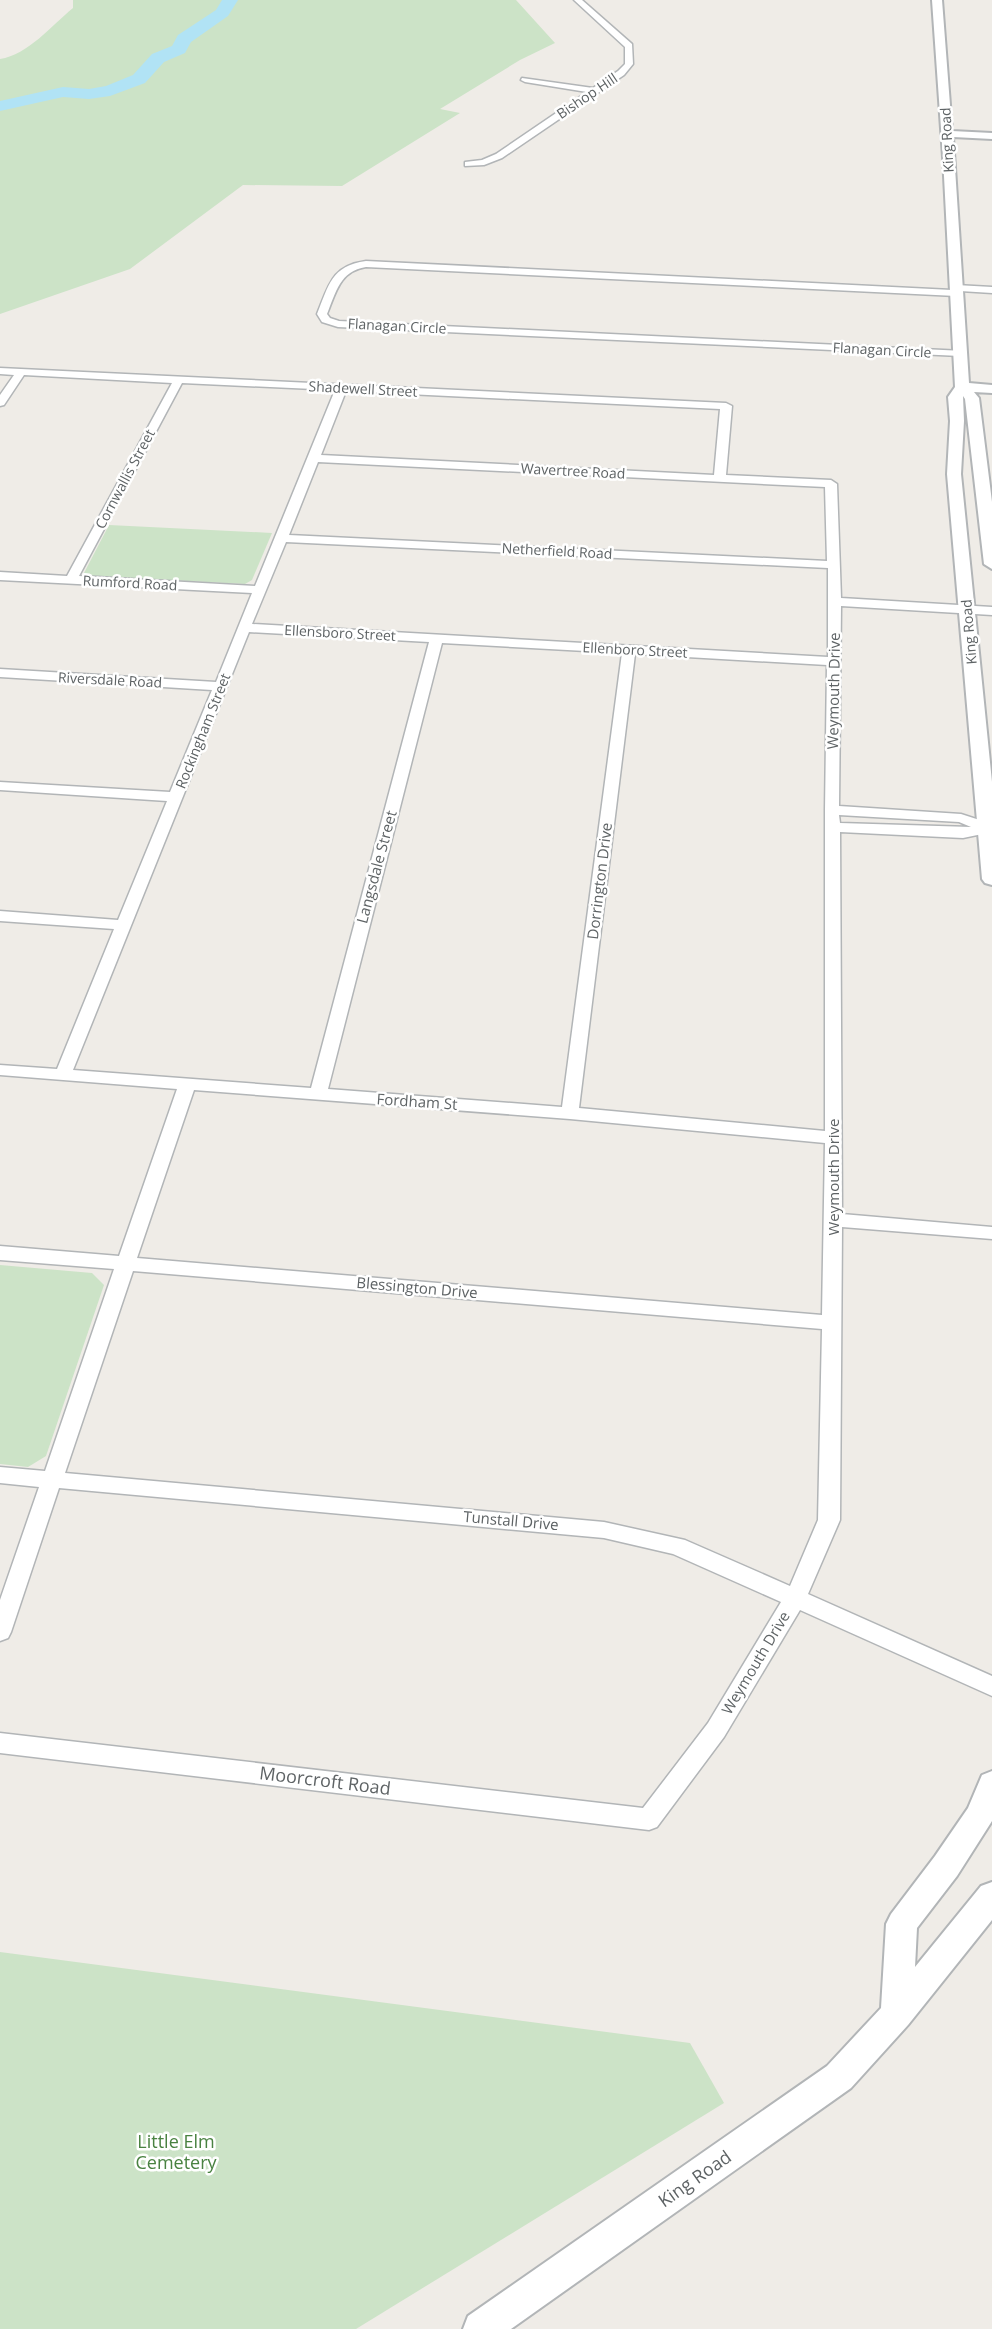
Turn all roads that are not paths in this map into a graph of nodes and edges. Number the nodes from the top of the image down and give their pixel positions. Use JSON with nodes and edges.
{"nodes":[{"id":1,"x":578,"y":0,"type":"edge"},
{"id":2,"x":937,"y":0,"type":"edge"},
{"id":3,"x":525,"y":80,"type":"dead end"},
{"id":4,"x":594,"y":91,"type":"junction"},
{"id":5,"x":948,"y":134,"type":"junction"},
{"id":6,"x":992,"y":136,"type":"edge"},
{"id":7,"x":468,"y":164,"type":"dead end"},
{"id":8,"x":956,"y":290,"type":"junction"},
{"id":9,"x":992,"y":290,"type":"edge"},
{"id":10,"x":960,"y":353,"type":"junction"},
{"id":11,"x":0,"y":371,"type":"edge"},
{"id":12,"x":21,"y":372,"type":"junction"},
{"id":13,"x":179,"y":379,"type":"junction"},
{"id":14,"x":962,"y":387,"type":"junction"},
{"id":15,"x":342,"y":388,"type":"junction"},
{"id":16,"x":992,"y":389,"type":"edge"},
{"id":17,"x":0,"y":403,"type":"edge"},
{"id":18,"x":315,"y":458,"type":"junction"},
{"id":19,"x":720,"y":478,"type":"junction"},
{"id":20,"x":831,"y":484,"type":"joint"},
{"id":21,"x":959,"y":523,"type":"junction"},
{"id":22,"x":987,"y":525,"type":"junction"},
{"id":23,"x":281,"y":538,"type":"junction"},
{"id":24,"x":992,"y":564,"type":"edge"},
{"id":25,"x":834,"y":565,"type":"junction"},
{"id":26,"x":0,"y":576,"type":"edge"},
{"id":27,"x":70,"y":580,"type":"junction"},
{"id":28,"x":260,"y":590,"type":"junction"},
{"id":29,"x":835,"y":603,"type":"junction"},
{"id":30,"x":968,"y":610,"type":"junction"},
{"id":31,"x":992,"y":611,"type":"edge"},
{"id":32,"x":245,"y":628,"type":"junction"},
{"id":33,"x":436,"y":639,"type":"junction"},
{"id":34,"x":629,"y":650,"type":"junction"},
{"id":35,"x":834,"y":661,"type":"junction"},
{"id":36,"x":0,"y":673,"type":"edge"},
{"id":37,"x":221,"y":686,"type":"junction"},
{"id":38,"x":986,"y":755,"type":"edge"},
{"id":39,"x":0,"y":786,"type":"edge"},
{"id":40,"x":176,"y":796,"type":"junction"},
{"id":41,"x":832,"y":810,"type":"junction"},
{"id":42,"x":832,"y":827,"type":"junction"},
{"id":43,"x":990,"y":828,"type":"edge"},
{"id":44,"x":992,"y":879,"type":"edge"},
{"id":45,"x":0,"y":916,"type":"edge"},
{"id":46,"x":124,"y":925,"type":"junction"},
{"id":47,"x":0,"y":1070,"type":"edge"},
{"id":48,"x":63,"y":1074,"type":"junction"},
{"id":49,"x":187,"y":1084,"type":"junction"},
{"id":50,"x":318,"y":1095,"type":"junction"},
{"id":51,"x":570,"y":1113,"type":"junction"},
{"id":52,"x":834,"y":1138,"type":"junction"},
{"id":53,"x":833,"y":1220,"type":"junction"},
{"id":54,"x":992,"y":1233,"type":"edge"},
{"id":55,"x":0,"y":1253,"type":"edge"},
{"id":56,"x":126,"y":1263,"type":"junction"},
{"id":57,"x":833,"y":1323,"type":"junction"},
{"id":58,"x":0,"y":1475,"type":"edge"},
{"id":59,"x":52,"y":1479,"type":"junction"},
{"id":60,"x":795,"y":1599,"type":"junction"},
{"id":61,"x":0,"y":1632,"type":"edge"},
{"id":62,"x":992,"y":1686,"type":"edge"},
{"id":63,"x":0,"y":1743,"type":"edge"},
{"id":64,"x":992,"y":1784,"type":"edge"},
{"id":65,"x":649,"y":1818,"type":"joint"},
{"id":66,"x":992,"y":1896,"type":"edge"},
{"id":67,"x":897,"y":2014,"type":"junction"},
{"id":68,"x":481,"y":2329,"type":"edge"}],
"edges":[{"from":1,"to":4,"type":"street","name":"Bishop Hill"},
{"from":2,"to":5,"type":"street","name":"King Road"},
{"from":3,"to":4,"type":"street"},
{"from":4,"to":7,"type":"street","name":"Bishop Hill"},
{"from":5,"to":6,"type":"street"},
{"from":5,"to":8,"type":"street","name":"King Road"},
{"from":8,"to":9,"type":"street"},
{"from":8,"to":10,"type":"street","name":"King Road"},
{"from":8,"to":10,"type":"street","name":"Flanagan Circle"},
{"from":10,"to":14,"type":"street","name":"King Road"},
{"from":11,"to":12,"type":"street","name":"Shadewell Street"},
{"from":12,"to":13,"type":"street","name":"Shadewell Street"},
{"from":12,"to":17,"type":"street"},
{"from":13,"to":15,"type":"street","name":"Shadewell Street"},
{"from":13,"to":27,"type":"street","name":"Cornwallis Street"},
{"from":14,"to":16,"type":"street"},
{"from":14,"to":21,"type":"street","name":"King Road"},
{"from":14,"to":22,"type":"street","name":"King Road"},
{"from":15,"to":18,"type":"street","name":"Rockingham Street"},
{"from":15,"to":19,"type":"street","name":"Shadewell Street"},
{"from":18,"to":19,"type":"street","name":"Wavertree Road"},
{"from":18,"to":23,"type":"street","name":"Rockingham Street"},
{"from":19,"to":20,"type":"street","name":"Wavertree Road"},
{"from":20,"to":25,"type":"street","name":"Weymouth Drive"},
{"from":21,"to":22,"type":"street"},
{"from":21,"to":30,"type":"street","name":"King Road"},
{"from":22,"to":24,"type":"street","name":"King Road"},
{"from":23,"to":25,"type":"street","name":"Netherfield Road"},
{"from":23,"to":28,"type":"street","name":"Rockingham Street"},
{"from":25,"to":29,"type":"street","name":"Weymouth Drive"},
{"from":26,"to":27,"type":"street","name":"Rumford Road"},
{"from":27,"to":28,"type":"street","name":"Rumford Road"},
{"from":28,"to":32,"type":"street","name":"Rockingham Street"},
{"from":29,"to":30,"type":"street"},
{"from":29,"to":35,"type":"street","name":"Weymouth Drive"},
{"from":30,"to":31,"type":"street"},
{"from":30,"to":38,"type":"street","name":"King Road"},
{"from":32,"to":33,"type":"street","name":"Ellensboro Street"},
{"from":32,"to":37,"type":"street","name":"Rockingham Street"},
{"from":33,"to":34,"type":"street","name":"Ellenboro Street"},
{"from":33,"to":50,"type":"street","name":"Langsdale Street"},
{"from":34,"to":35,"type":"street","name":"Ellenboro Street"},
{"from":34,"to":51,"type":"street","name":"Dorrington Drive"},
{"from":35,"to":41,"type":"street","name":"Weymouth Drive"},
{"from":36,"to":37,"type":"street","name":"Riversdale Road"},
{"from":37,"to":40,"type":"street","name":"Rockingham Street"},
{"from":38,"to":43,"type":"street","name":"King Road"},
{"from":39,"to":40,"type":"street"},
{"from":40,"to":46,"type":"street","name":"Rockingham Street"},
{"from":41,"to":42,"type":"street","name":"Weymouth Drive"},
{"from":41,"to":43,"type":"street"},
{"from":42,"to":43,"type":"street"},
{"from":42,"to":52,"type":"street","name":"Weymouth Drive"},
{"from":43,"to":44,"type":"street","name":"King Road"},
{"from":45,"to":46,"type":"street"},
{"from":46,"to":48,"type":"street","name":"Rockingham Street"},
{"from":47,"to":48,"type":"street","name":"Fordham St"},
{"from":48,"to":49,"type":"street","name":"Fordham St"},
{"from":49,"to":50,"type":"street","name":"Fordham St"},
{"from":49,"to":56,"type":"street"},
{"from":50,"to":51,"type":"street","name":"Fordham St"},
{"from":51,"to":52,"type":"street","name":"Fordham St"},
{"from":52,"to":53,"type":"street","name":"Weymouth Drive"},
{"from":53,"to":54,"type":"street"},
{"from":53,"to":57,"type":"street","name":"Weymouth Drive"},
{"from":55,"to":56,"type":"street","name":"Blessington Drive"},
{"from":56,"to":57,"type":"street","name":"Blessington Drive"},
{"from":56,"to":59,"type":"street"},
{"from":57,"to":60,"type":"street","name":"Weymouth Drive"},
{"from":58,"to":59,"type":"street","name":"Tunstall Drive"},
{"from":59,"to":60,"type":"street","name":"Tunstall Drive"},
{"from":59,"to":61,"type":"street"},
{"from":60,"to":62,"type":"street","name":"Tunstall Drive"},
{"from":60,"to":65,"type":"street","name":"Weymouth Drive"},
{"from":63,"to":65,"type":"street","name":"Moorcroft Road"},
{"from":64,"to":67,"type":"street"},
{"from":66,"to":67,"type":"street","name":"King Road"},
{"from":67,"to":68,"type":"street","name":"King Road"}]}
